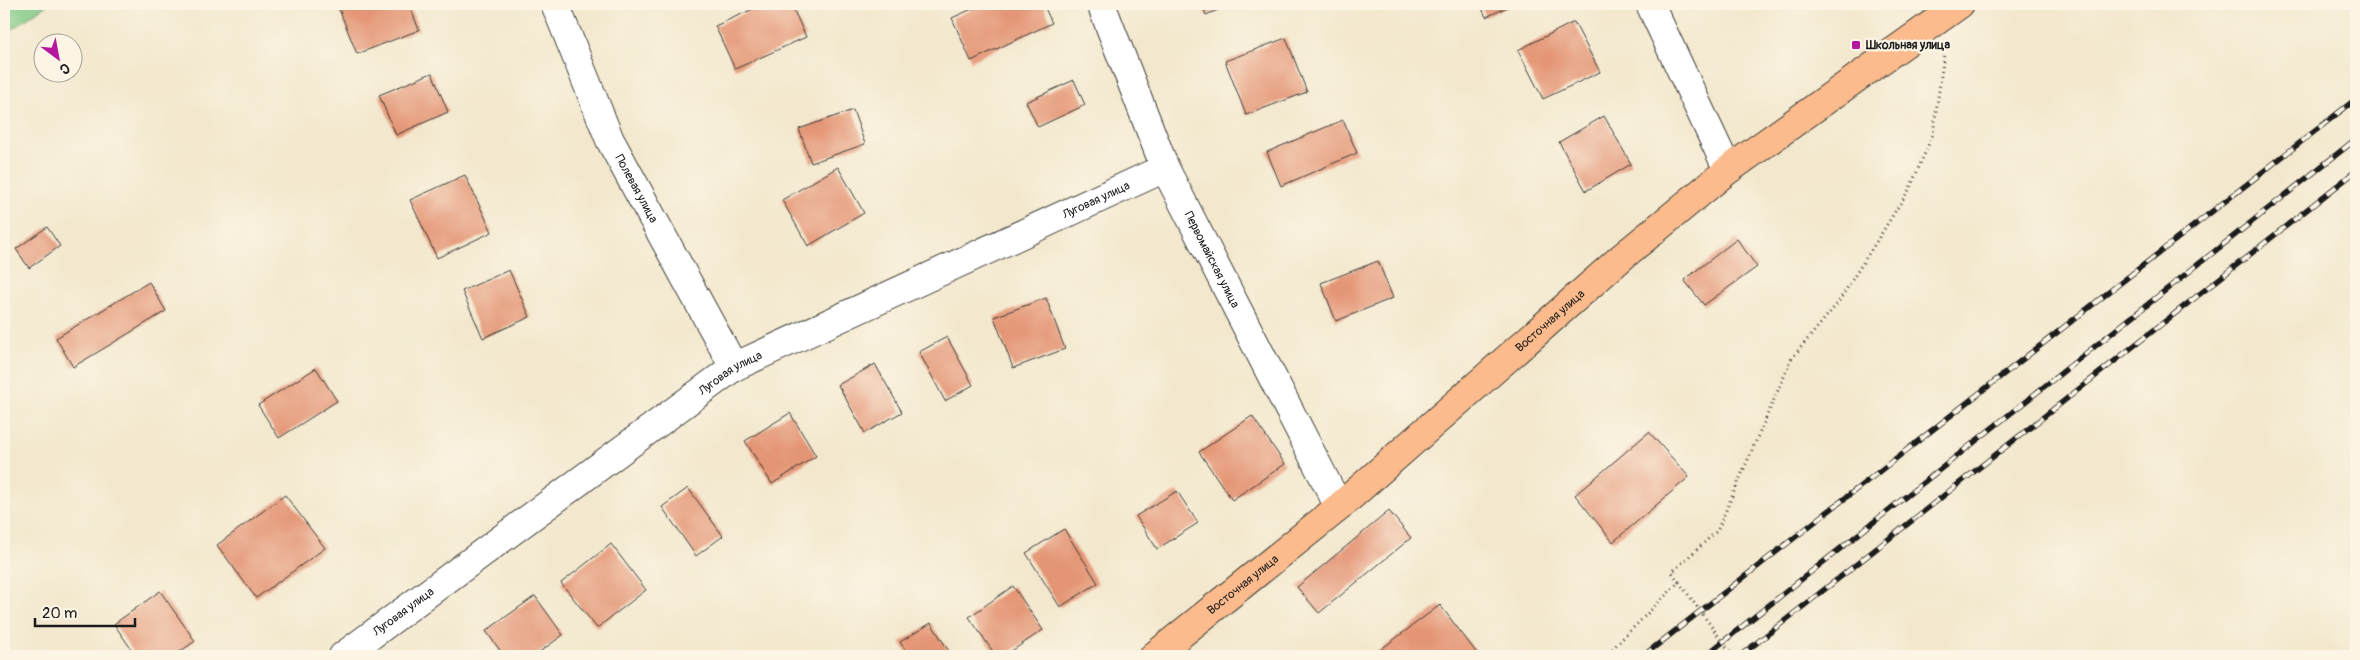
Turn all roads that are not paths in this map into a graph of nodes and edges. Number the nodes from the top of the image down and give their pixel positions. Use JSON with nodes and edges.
{"nodes":[{"id":1,"x":555,"y":4,"type":"edge"},
{"id":2,"x":1101,"y":4,"type":"edge"},
{"id":3,"x":1650,"y":4,"type":"edge"},
{"id":4,"x":1955,"y":7,"type":"edge"},
{"id":5,"x":1165,"y":168,"type":"junction"},
{"id":6,"x":1728,"y":170,"type":"junction"},
{"id":7,"x":734,"y":367,"type":"junction"},
{"id":8,"x":1339,"y":507,"type":"junction"},
{"id":9,"x":343,"y":656,"type":"edge"},
{"id":10,"x":1154,"y":656,"type":"edge"}],
"edges":[{"from":1,"to":7,"type":"street","name":"Полевая улица"},
{"from":2,"to":5,"type":"street","name":"Первомайская улица"},
{"from":3,"to":6,"type":"street"},
{"from":4,"to":6,"type":"main road","name":"Восточная улица"},
{"from":5,"to":7,"type":"street","name":"Луговая улица"},
{"from":5,"to":8,"type":"street","name":"Первомайская улица"},
{"from":6,"to":8,"type":"main road","name":"Восточная улица"},
{"from":7,"to":9,"type":"street","name":"Луговая улица"},
{"from":8,"to":10,"type":"main road","name":"Восточная улица"}]}
